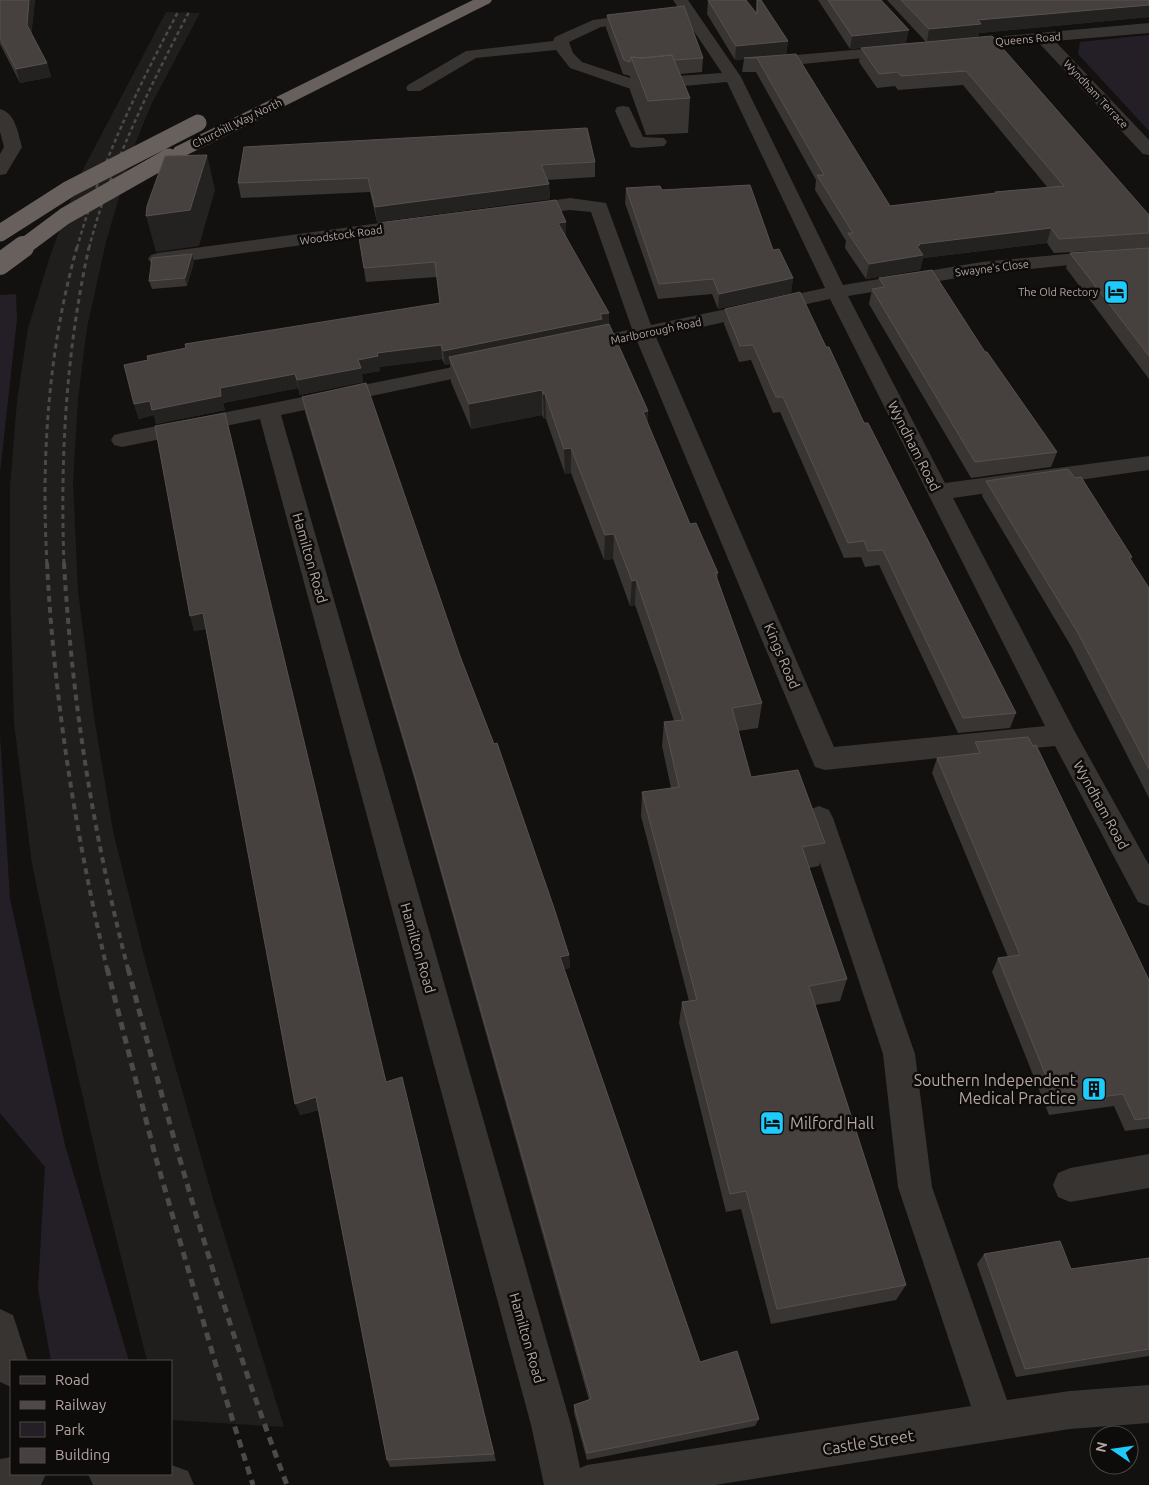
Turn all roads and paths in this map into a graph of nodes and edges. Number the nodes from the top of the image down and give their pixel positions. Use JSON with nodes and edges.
{"nodes":[{"id":1,"x":486,"y":0,"type":"edge"},
{"id":2,"x":676,"y":11,"type":"edge"},
{"id":3,"x":1149,"y":28,"type":"edge"},
{"id":4,"x":1043,"y":38,"type":"junction"},
{"id":5,"x":561,"y":45,"type":"junction"},
{"id":6,"x":949,"y":46,"type":"edge"},
{"id":7,"x":911,"y":49,"type":"edge"},
{"id":8,"x":731,"y":72,"type":"junction"},
{"id":9,"x":414,"y":88,"type":"dead end"},
{"id":10,"x":623,"y":111,"type":"dead end"},
{"id":11,"x":0,"y":114,"type":"edge"},
{"id":12,"x":216,"y":114,"type":"dead end"},
{"id":13,"x":658,"y":142,"type":"edge"},
{"id":14,"x":1149,"y":150,"type":"edge"},
{"id":15,"x":0,"y":170,"type":"edge"},
{"id":16,"x":501,"y":213,"type":"edge"},
{"id":17,"x":433,"y":222,"type":"edge"},
{"id":18,"x":0,"y":233,"type":"edge"},
{"id":19,"x":1149,"y":255,"type":"edge"},
{"id":20,"x":158,"y":259,"type":"edge"},
{"id":21,"x":0,"y":264,"type":"edge"},
{"id":22,"x":836,"y":291,"type":"junction"},
{"id":23,"x":644,"y":333,"type":"junction"},
{"id":24,"x":558,"y":351,"type":"edge"},
{"id":25,"x":510,"y":361,"type":"edge"},
{"id":26,"x":269,"y":412,"type":"junction"},
{"id":27,"x":122,"y":440,"type":"dead end"},
{"id":28,"x":1149,"y":463,"type":"edge"},
{"id":29,"x":938,"y":492,"type":"junction"},
{"id":30,"x":1063,"y":735,"type":"junction"},
{"id":31,"x":819,"y":818,"type":"dead end"},
{"id":32,"x":1149,"y":893,"type":"edge"},
{"id":33,"x":1149,"y":1171,"type":"edge"},
{"id":34,"x":1070,"y":1185,"type":"dead end"},
{"id":35,"x":0,"y":1328,"type":"edge"},
{"id":36,"x":10,"y":1364,"type":"edge"},
{"id":37,"x":1149,"y":1404,"type":"edge"},
{"id":38,"x":996,"y":1421,"type":"junction"},
{"id":39,"x":21,"y":1475,"type":"edge"},
{"id":40,"x":113,"y":1475,"type":"edge"},
{"id":41,"x":0,"y":1479,"type":"edge"},
{"id":42,"x":174,"y":1485,"type":"edge"},
{"id":43,"x":564,"y":1485,"type":"edge"},
{"id":44,"x":587,"y":1485,"type":"edge"}],
"edges":[{"from":1,"to":21,"type":"highway","name":"Churchill Way North","bridge":true},
{"from":2,"to":5,"type":"street"},
{"from":2,"to":8,"type":"street","name":"Wyndham Road"},
{"from":3,"to":4,"type":"street","name":"Queens Road"},
{"from":4,"to":6,"type":"street","name":"Queens Road"},
{"from":4,"to":14,"type":"street","name":"Wyndham Terrace"},
{"from":5,"to":8,"type":"street"},
{"from":5,"to":9,"type":"street"},
{"from":7,"to":8,"type":"street"},
{"from":8,"to":22,"type":"street","name":"Wyndham Road"},
{"from":10,"to":13,"type":"street"},
{"from":11,"to":15,"type":"street"},
{"from":12,"to":18,"type":"highway","name":"Churchill Way North","bridge":true},
{"from":16,"to":23,"type":"street"},
{"from":17,"to":20,"type":"street","name":"Woodstock Road"},
{"from":19,"to":22,"type":"street","name":"Swayne's Close"},
{"from":22,"to":23,"type":"street","name":"Marlborough Road"},
{"from":22,"to":29,"type":"street","name":"Wyndham Road"},
{"from":23,"to":24,"type":"street","name":"Marlborough Road"},
{"from":23,"to":30,"type":"street","name":"Kings Road"},
{"from":25,"to":26,"type":"street"},
{"from":26,"to":27,"type":"street"},
{"from":26,"to":43,"type":"street","name":"Hamilton Road"},
{"from":28,"to":29,"type":"street"},
{"from":29,"to":30,"type":"street","name":"Wyndham Road"},
{"from":30,"to":32,"type":"street","name":"Wyndham Road"},
{"from":31,"to":38,"type":"street"},
{"from":33,"to":34,"type":"street"},
{"from":35,"to":36,"type":"street"},
{"from":37,"to":38,"type":"street","name":"Castle Street"},
{"from":38,"to":44,"type":"street","name":"Castle Street"},
{"from":39,"to":41,"type":"street"},
{"from":40,"to":42,"type":"street"}]}
